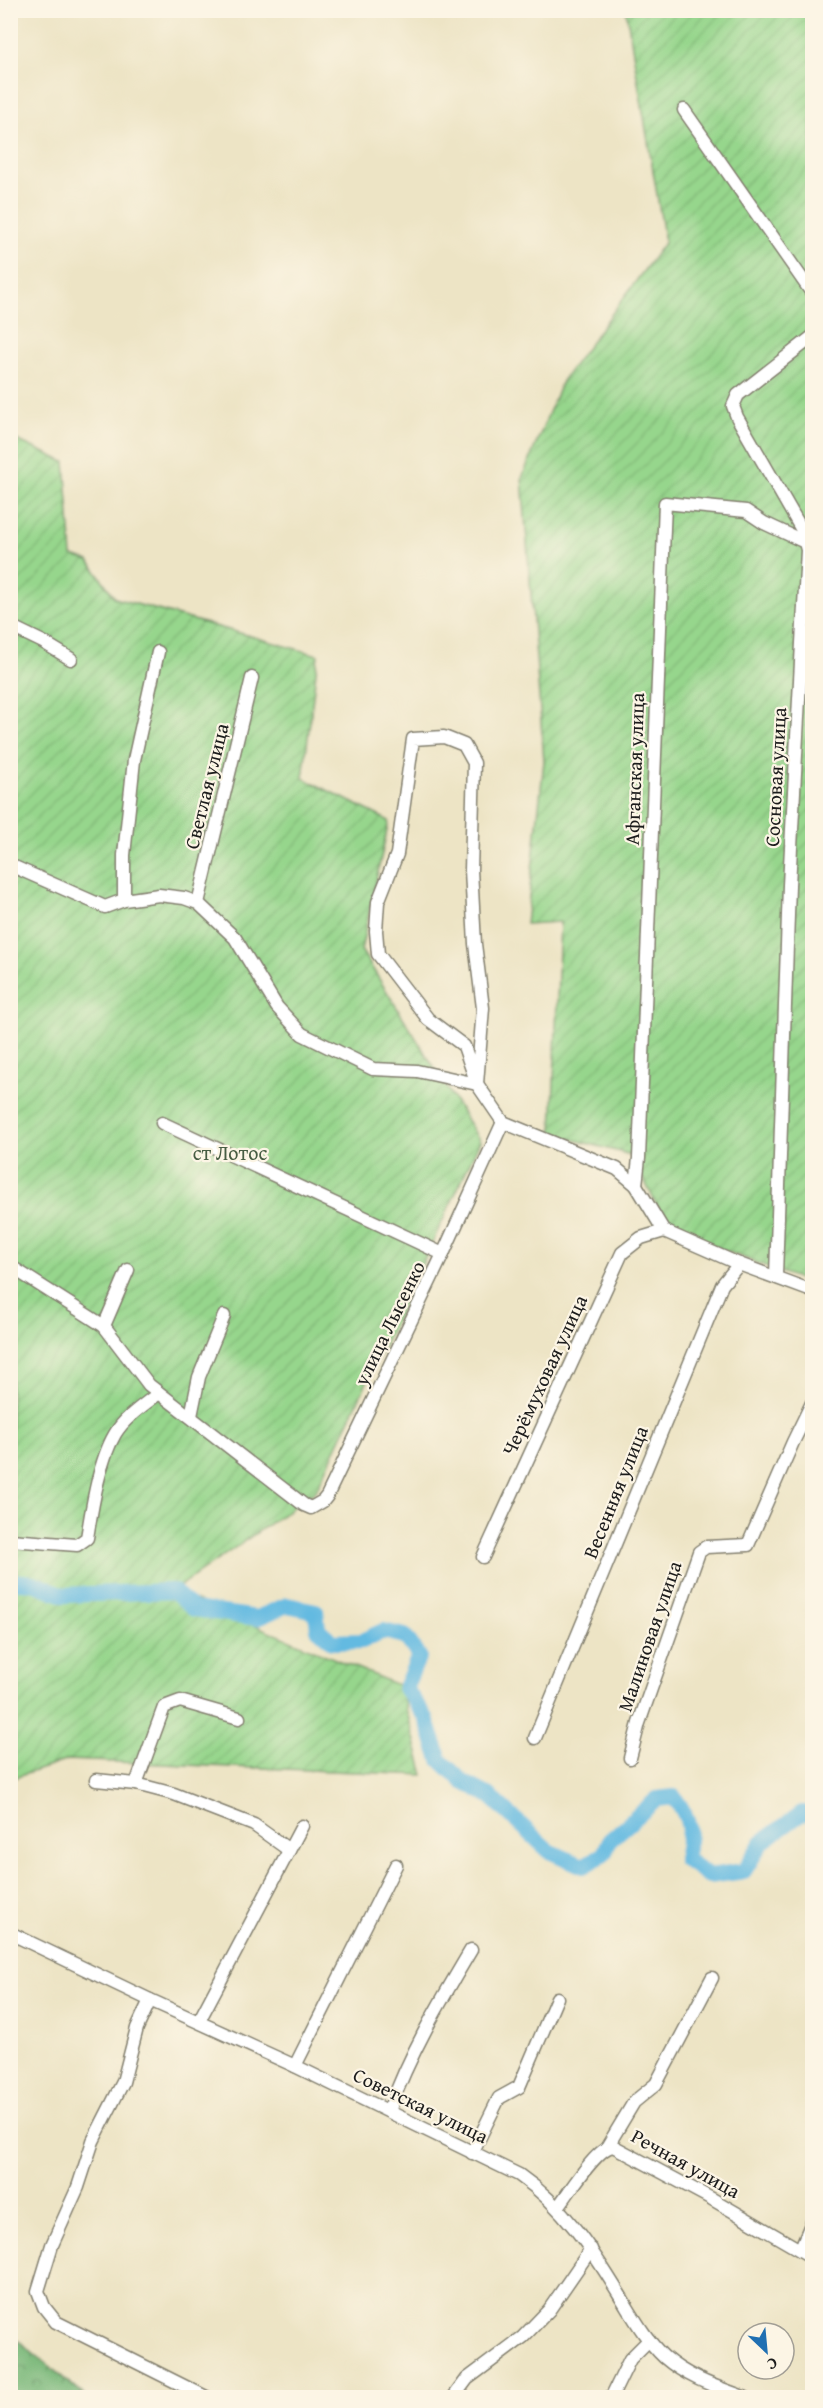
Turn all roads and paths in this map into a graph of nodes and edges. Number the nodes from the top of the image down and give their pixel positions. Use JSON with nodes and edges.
{"nodes":[{"id":1,"x":684,"y":110,"type":"dead end"},
{"id":2,"x":813,"y":293,"type":"edge"},
{"id":3,"x":813,"y":337,"type":"edge"},
{"id":4,"x":807,"y":543,"type":"junction"},
{"id":5,"x":10,"y":626,"type":"edge"},
{"id":6,"x":158,"y":652,"type":"dead end"},
{"id":7,"x":71,"y":659,"type":"dead end"},
{"id":8,"x":252,"y":678,"type":"dead end"},
{"id":9,"x":10,"y":865,"type":"edge"},
{"id":10,"x":124,"y":900,"type":"junction"},
{"id":11,"x":198,"y":903,"type":"junction"},
{"id":12,"x":477,"y":1084,"type":"junction"},
{"id":13,"x":503,"y":1122,"type":"junction"},
{"id":14,"x":162,"y":1123,"type":"dead end"},
{"id":15,"x":636,"y":1185,"type":"junction"},
{"id":16,"x":664,"y":1231,"type":"junction"},
{"id":17,"x":443,"y":1254,"type":"junction"},
{"id":18,"x":739,"y":1264,"type":"junction"},
{"id":19,"x":10,"y":1266,"type":"edge"},
{"id":20,"x":128,"y":1269,"type":"dead end"},
{"id":21,"x":776,"y":1276,"type":"junction"},
{"id":22,"x":813,"y":1291,"type":"edge"},
{"id":23,"x":224,"y":1316,"type":"dead end"},
{"id":24,"x":105,"y":1326,"type":"junction"},
{"id":25,"x":159,"y":1393,"type":"junction"},
{"id":26,"x":813,"y":1403,"type":"edge"},
{"id":27,"x":191,"y":1416,"type":"junction"},
{"id":28,"x":10,"y":1540,"type":"edge"},
{"id":29,"x":483,"y":1557,"type":"dead end"},
{"id":30,"x":239,"y":1718,"type":"dead end"},
{"id":31,"x":535,"y":1738,"type":"dead end"},
{"id":32,"x":630,"y":1758,"type":"dead end"},
{"id":33,"x":96,"y":1780,"type":"dead end"},
{"id":34,"x":136,"y":1784,"type":"junction"},
{"id":35,"x":302,"y":1826,"type":"dead end"},
{"id":36,"x":289,"y":1850,"type":"junction"},
{"id":37,"x":396,"y":1865,"type":"dead end"},
{"id":38,"x":10,"y":1933,"type":"edge"},
{"id":39,"x":471,"y":1950,"type":"dead end"},
{"id":40,"x":712,"y":1978,"type":"dead end"},
{"id":41,"x":557,"y":1998,"type":"dead end"},
{"id":42,"x":150,"y":2000,"type":"junction"},
{"id":43,"x":199,"y":2021,"type":"junction"},
{"id":44,"x":295,"y":2066,"type":"junction"},
{"id":45,"x":389,"y":2111,"type":"junction"},
{"id":46,"x":607,"y":2147,"type":"junction"},
{"id":47,"x":472,"y":2153,"type":"junction"},
{"id":48,"x":558,"y":2207,"type":"junction"},
{"id":49,"x":813,"y":2222,"type":"edge"},
{"id":50,"x":591,"y":2249,"type":"junction"},
{"id":51,"x":800,"y":2250,"type":"junction"},
{"id":52,"x":813,"y":2257,"type":"edge"},
{"id":53,"x":649,"y":2340,"type":"junction"},
{"id":54,"x":208,"y":2397,"type":"edge"},
{"id":55,"x":453,"y":2397,"type":"edge"},
{"id":56,"x":611,"y":2397,"type":"edge"},
{"id":57,"x":746,"y":2397,"type":"edge"}],
"edges":[{"from":1,"to":2,"type":"street"},
{"from":3,"to":4,"type":"street","name":"Сосновая улица"},
{"from":4,"to":15,"type":"street","name":"Афганская улица"},
{"from":4,"to":21,"type":"street","name":"Сосновая улица"},
{"from":5,"to":7,"type":"street"},
{"from":6,"to":10,"type":"street"},
{"from":8,"to":11,"type":"street","name":"Светлая улица"},
{"from":9,"to":10,"type":"street"},
{"from":10,"to":11,"type":"street"},
{"from":11,"to":12,"type":"street"},
{"from":12,"to":12,"type":"street"},
{"from":12,"to":13,"type":"street"},
{"from":13,"to":15,"type":"street"},
{"from":13,"to":17,"type":"street","name":"улица Лысенко"},
{"from":14,"to":17,"type":"street"},
{"from":15,"to":16,"type":"street"},
{"from":16,"to":18,"type":"street"},
{"from":16,"to":29,"type":"street","name":"Черёмуховая улица"},
{"from":17,"to":27,"type":"street","name":"улица Лысенко"},
{"from":18,"to":21,"type":"street"},
{"from":18,"to":31,"type":"street","name":"Весенняя улица"},
{"from":19,"to":24,"type":"street","name":"улица Лысенко"},
{"from":20,"to":24,"type":"street"},
{"from":21,"to":22,"type":"street"},
{"from":23,"to":27,"type":"street"},
{"from":24,"to":25,"type":"street","name":"улица Лысенко"},
{"from":25,"to":27,"type":"street","name":"улица Лысенко"},
{"from":25,"to":28,"type":"street"},
{"from":26,"to":32,"type":"street","name":"Малиновая улица"},
{"from":30,"to":34,"type":"street"},
{"from":33,"to":34,"type":"street"},
{"from":34,"to":36,"type":"street"},
{"from":35,"to":36,"type":"street"},
{"from":36,"to":43,"type":"street"},
{"from":37,"to":44,"type":"street"},
{"from":38,"to":42,"type":"street","name":"Советская улица"},
{"from":39,"to":45,"type":"street"},
{"from":40,"to":46,"type":"street"},
{"from":41,"to":47,"type":"street"},
{"from":42,"to":43,"type":"street","name":"Советская улица"},
{"from":42,"to":54,"type":"street"},
{"from":43,"to":44,"type":"street","name":"Советская улица"},
{"from":44,"to":45,"type":"street","name":"Советская улица"},
{"from":45,"to":47,"type":"street","name":"Советская улица"},
{"from":46,"to":48,"type":"street","name":"Речная улица"},
{"from":46,"to":51,"type":"street","name":"Речная улица"},
{"from":47,"to":48,"type":"street","name":"Советская улица"},
{"from":48,"to":50,"type":"street","name":"Советская улица"},
{"from":49,"to":51,"type":"street"},
{"from":50,"to":53,"type":"street","name":"Советская улица"},
{"from":50,"to":55,"type":"street"},
{"from":51,"to":52,"type":"street","name":"Речная улица"},
{"from":53,"to":56,"type":"street"},
{"from":53,"to":57,"type":"street","name":"Советская улица"}]}
